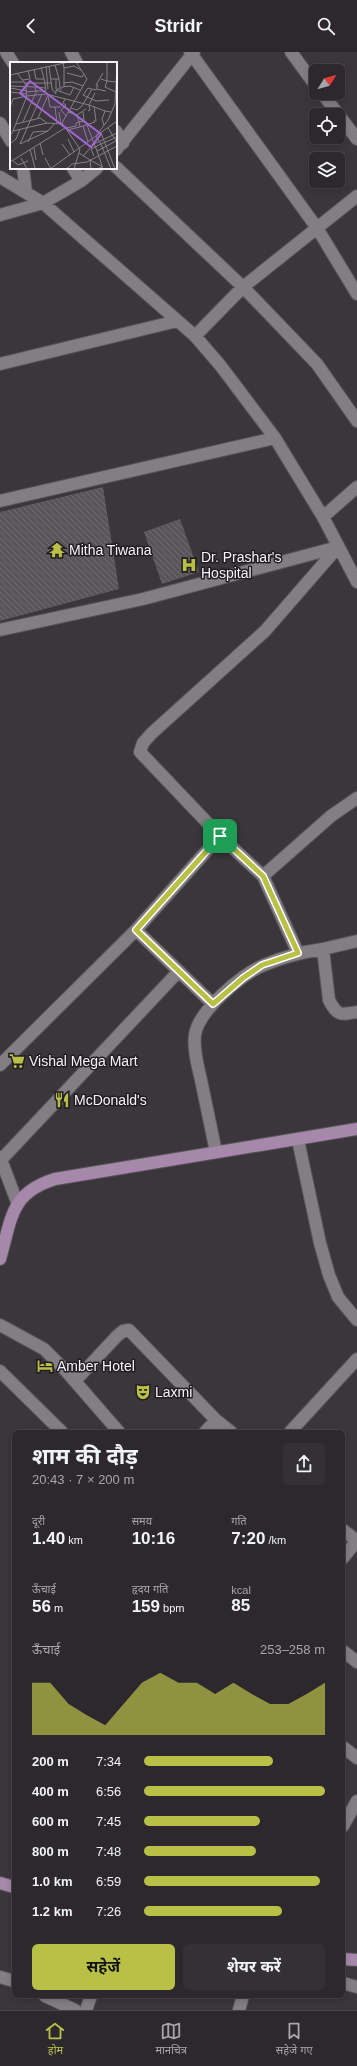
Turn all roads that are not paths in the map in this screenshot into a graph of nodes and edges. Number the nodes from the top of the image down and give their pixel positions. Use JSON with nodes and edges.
{"nodes":[{"id":1,"x":6,"y":52,"type":"edge"},
{"id":2,"x":71,"y":52,"type":"edge"},
{"id":3,"x":291,"y":52,"type":"edge"},
{"id":4,"x":192,"y":53,"type":"edge"},
{"id":5,"x":12,"y":62,"type":"edge"},
{"id":6,"x":77,"y":62,"type":"edge"},
{"id":7,"x":309,"y":76,"type":"edge"},
{"id":8,"x":327,"y":100,"type":"edge"},
{"id":9,"x":0,"y":123,"type":"edge"},
{"id":10,"x":117,"y":136,"type":"edge"},
{"id":11,"x":10,"y":139,"type":"edge"},
{"id":12,"x":357,"y":139,"type":"edge"},
{"id":13,"x":119,"y":146,"type":"edge"},
{"id":14,"x":117,"y":168,"type":"edge"},
{"id":15,"x":23,"y":169,"type":"edge"},
{"id":16,"x":74,"y":169,"type":"edge"},
{"id":17,"x":96,"y":169,"type":"edge"},
{"id":18,"x":0,"y":177,"type":"edge"},
{"id":19,"x":81,"y":181,"type":"junction"},
{"id":20,"x":26,"y":192,"type":"junction"},
{"id":21,"x":357,"y":196,"type":"edge"},
{"id":22,"x":43,"y":203,"type":"junction"},
{"id":23,"x":0,"y":215,"type":"edge"},
{"id":24,"x":317,"y":228,"type":"junction"},
{"id":25,"x":243,"y":287,"type":"junction"},
{"id":26,"x":357,"y":294,"type":"edge"},
{"id":27,"x":177,"y":321,"type":"junction"},
{"id":28,"x":194,"y":336,"type":"junction"},
{"id":29,"x":0,"y":364,"type":"edge"},
{"id":30,"x":357,"y":420,"type":"edge"},
{"id":31,"x":275,"y":438,"type":"junction"},
{"id":32,"x":357,"y":486,"type":"edge"},
{"id":33,"x":0,"y":501,"type":"edge"},
{"id":34,"x":323,"y":517,"type":"junction"},
{"id":35,"x":338,"y":547,"type":"junction"},
{"id":36,"x":357,"y":582,"type":"edge"},
{"id":37,"x":0,"y":630,"type":"edge"},
{"id":38,"x":357,"y":798,"type":"edge"},
{"id":39,"x":220,"y":836,"type":"junction"},
{"id":40,"x":263,"y":876,"type":"junction"},
{"id":41,"x":136,"y":930,"type":"junction"},
{"id":42,"x":357,"y":941,"type":"edge"},
{"id":43,"x":323,"y":949,"type":"junction"},
{"id":44,"x":298,"y":953,"type":"junction"},
{"id":45,"x":179,"y":971,"type":"junction"},
{"id":46,"x":213,"y":1004,"type":"junction"},
{"id":47,"x":357,"y":1012,"type":"edge"},
{"id":48,"x":0,"y":1065,"type":"edge"},
{"id":49,"x":357,"y":1129,"type":"edge"},
{"id":50,"x":298,"y":1140,"type":"junction"},
{"id":51,"x":216,"y":1152,"type":"junction"},
{"id":52,"x":1,"y":1158,"type":"edge"},
{"id":53,"x":18,"y":1202,"type":"junction"},
{"id":54,"x":0,"y":1259,"type":"edge"},
{"id":55,"x":357,"y":1320,"type":"edge"},
{"id":56,"x":0,"y":1325,"type":"edge"},
{"id":57,"x":357,"y":1359,"type":"edge"},
{"id":58,"x":0,"y":1371,"type":"edge"},
{"id":59,"x":75,"y":1381,"type":"junction"},
{"id":60,"x":216,"y":1420,"type":"junction"},
{"id":61,"x":60,"y":1430,"type":"edge"},
{"id":62,"x":117,"y":1430,"type":"edge"},
{"id":63,"x":207,"y":1430,"type":"edge"},
{"id":64,"x":228,"y":1430,"type":"edge"},
{"id":65,"x":292,"y":1430,"type":"edge"},
{"id":66,"x":345,"y":1532,"type":"edge"},
{"id":67,"x":357,"y":1542,"type":"edge"},
{"id":68,"x":345,"y":1556,"type":"edge"},
{"id":69,"x":345,"y":1653,"type":"edge"},
{"id":70,"x":357,"y":1662,"type":"edge"},
{"id":71,"x":345,"y":1749,"type":"edge"},
{"id":72,"x":357,"y":1758,"type":"edge"},
{"id":73,"x":357,"y":1801,"type":"edge"},
{"id":74,"x":345,"y":1822,"type":"edge"},
{"id":75,"x":0,"y":1883,"type":"edge"},
{"id":76,"x":12,"y":1886,"type":"edge"},
{"id":77,"x":345,"y":1959,"type":"edge"},
{"id":78,"x":357,"y":1960,"type":"edge"},
{"id":79,"x":0,"y":1977,"type":"edge"},
{"id":80,"x":12,"y":1980,"type":"edge"},
{"id":81,"x":345,"y":1984,"type":"edge"},
{"id":82,"x":357,"y":1987,"type":"edge"},
{"id":83,"x":49,"y":1998,"type":"edge"},
{"id":84,"x":90,"y":1998,"type":"edge"},
{"id":85,"x":242,"y":1998,"type":"edge"},
{"id":86,"x":75,"y":2010,"type":"edge"},
{"id":87,"x":86,"y":2010,"type":"edge"},
{"id":88,"x":239,"y":2010,"type":"edge"}],
"edges":[{"from":1,"to":5,"type":"street"},
{"from":2,"to":6,"type":"street"},
{"from":3,"to":7,"type":"street"},
{"from":4,"to":13,"type":"street"},
{"from":4,"to":24,"type":"street"},
{"from":8,"to":12,"type":"street"},
{"from":9,"to":11,"type":"street"},
{"from":10,"to":13,"type":"street"},
{"from":14,"to":25,"type":"street"},
{"from":15,"to":20,"type":"street"},
{"from":16,"to":19,"type":"street"},
{"from":17,"to":19,"type":"street"},
{"from":18,"to":20,"type":"street"},
{"from":19,"to":22,"type":"street"},
{"from":20,"to":22,"type":"street"},
{"from":21,"to":24,"type":"street"},
{"from":22,"to":23,"type":"street"},
{"from":22,"to":27,"type":"street"},
{"from":24,"to":25,"type":"street"},
{"from":24,"to":26,"type":"street"},
{"from":25,"to":28,"type":"street"},
{"from":25,"to":30,"type":"street"},
{"from":27,"to":28,"type":"street"},
{"from":27,"to":29,"type":"street"},
{"from":28,"to":31,"type":"street"},
{"from":31,"to":33,"type":"street"},
{"from":31,"to":34,"type":"street"},
{"from":32,"to":34,"type":"street"},
{"from":34,"to":35,"type":"street"},
{"from":35,"to":36,"type":"street"},
{"from":35,"to":37,"type":"street"},
{"from":35,"to":39,"type":"street"},
{"from":38,"to":40,"type":"street"},
{"from":39,"to":40,"type":"street"},
{"from":39,"to":41,"type":"street"},
{"from":40,"to":44,"type":"street"},
{"from":41,"to":45,"type":"street"},
{"from":41,"to":48,"type":"street"},
{"from":42,"to":43,"type":"street"},
{"from":43,"to":44,"type":"street"},
{"from":43,"to":47,"type":"street"},
{"from":44,"to":46,"type":"street"},
{"from":45,"to":46,"type":"street"},
{"from":45,"to":52,"type":"street"},
{"from":46,"to":51,"type":"street"},
{"from":49,"to":50,"type":"main road"},
{"from":50,"to":51,"type":"main road"},
{"from":50,"to":55,"type":"street"},
{"from":51,"to":53,"type":"main road"},
{"from":52,"to":53,"type":"street"},
{"from":53,"to":54,"type":"main road"},
{"from":56,"to":59,"type":"street"},
{"from":57,"to":65,"type":"street"},
{"from":58,"to":61,"type":"street"},
{"from":59,"to":60,"type":"street"},
{"from":59,"to":62,"type":"street"},
{"from":60,"to":63,"type":"street"},
{"from":60,"to":64,"type":"street"},
{"from":66,"to":67,"type":"street"},
{"from":67,"to":68,"type":"street"},
{"from":69,"to":70,"type":"street"},
{"from":71,"to":72,"type":"street"},
{"from":73,"to":74,"type":"street"},
{"from":75,"to":76,"type":"main road"},
{"from":77,"to":78,"type":"main road"},
{"from":79,"to":80,"type":"street"},
{"from":81,"to":82,"type":"street"},
{"from":83,"to":86,"type":"street"},
{"from":84,"to":87,"type":"street"},
{"from":85,"to":88,"type":"street"}]}
